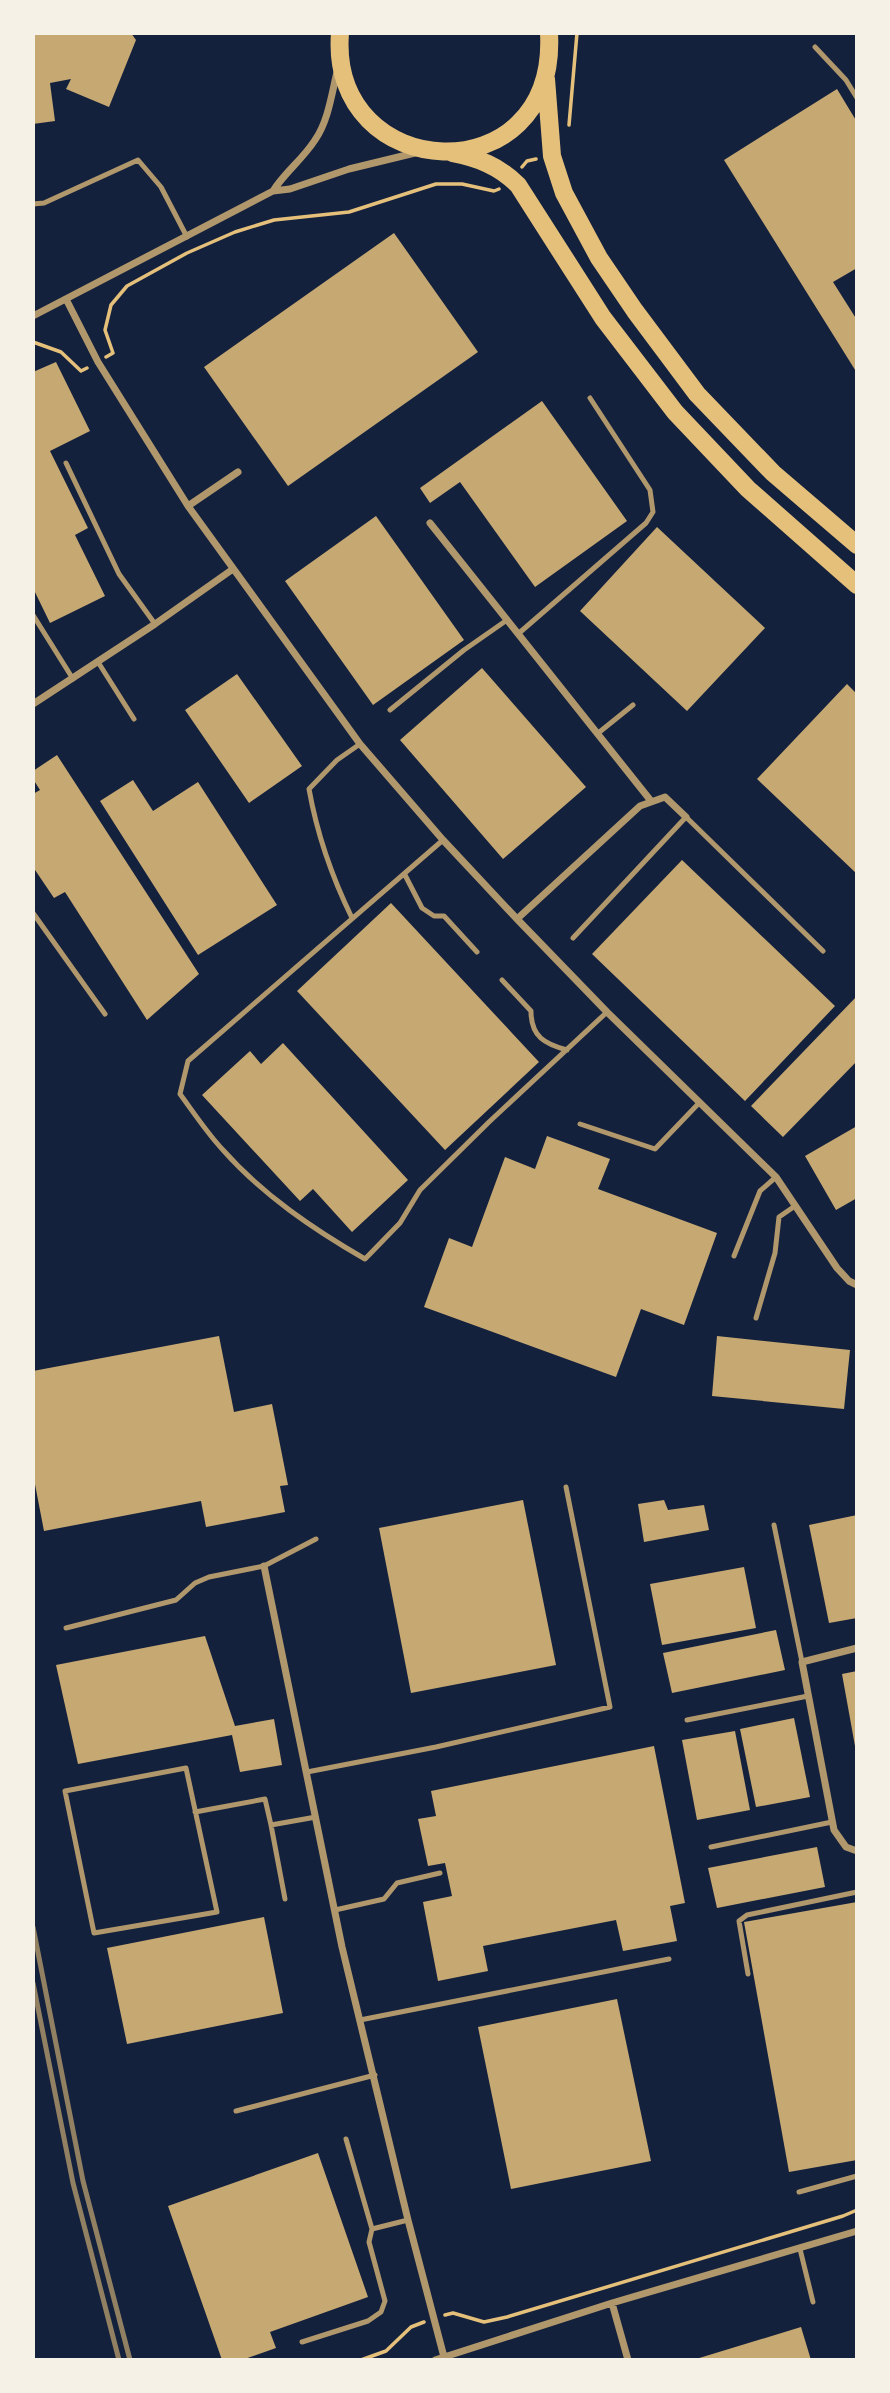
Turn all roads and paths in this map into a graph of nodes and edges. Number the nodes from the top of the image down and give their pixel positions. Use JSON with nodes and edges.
{"nodes":[{"id":1,"x":549,"y":33,"type":"edge"},
{"id":2,"x":577,"y":33,"type":"edge"},
{"id":3,"x":340,"y":34,"type":"edge"},
{"id":4,"x":815,"y":47,"type":"dead end"},
{"id":5,"x":340,"y":62,"type":"junction"},
{"id":6,"x":546,"y":79,"type":"junction"},
{"id":7,"x":857,"y":98,"type":"edge"},
{"id":8,"x":568,"y":130,"type":"dead end"},
{"id":9,"x":423,"y":151,"type":"junction"},
{"id":10,"x":452,"y":153,"type":"junction"},
{"id":11,"x":552,"y":156,"type":"junction"},
{"id":12,"x":512,"y":178,"type":"junction"},
{"id":13,"x":273,"y":191,"type":"junction"},
{"id":14,"x":33,"y":204,"type":"edge"},
{"id":15,"x":187,"y":237,"type":"junction"},
{"id":16,"x":66,"y":299,"type":"junction"},
{"id":17,"x":33,"y":316,"type":"edge"},
{"id":18,"x":33,"y":342,"type":"edge"},
{"id":19,"x":98,"y":362,"type":"junction"},
{"id":20,"x":590,"y":398,"type":"dead end"},
{"id":21,"x":66,"y":463,"type":"dead end"},
{"id":22,"x":238,"y":472,"type":"dead end"},
{"id":23,"x":188,"y":506,"type":"junction"},
{"id":24,"x":430,"y":523,"type":"dead end"},
{"id":25,"x":857,"y":545,"type":"edge"},
{"id":26,"x":233,"y":569,"type":"junction"},
{"id":27,"x":857,"y":585,"type":"edge"},
{"id":28,"x":33,"y":615,"type":"edge"},
{"id":29,"x":507,"y":620,"type":"junction"},
{"id":30,"x":155,"y":624,"type":"junction"},
{"id":31,"x":518,"y":634,"type":"junction"},
{"id":32,"x":98,"y":662,"type":"junction"},
{"id":33,"x":73,"y":679,"type":"junction"},
{"id":34,"x":33,"y":704,"type":"edge"},
{"id":35,"x":633,"y":705,"type":"dead end"},
{"id":36,"x":390,"y":710,"type":"dead end"},
{"id":37,"x":134,"y":719,"type":"dead end"},
{"id":38,"x":597,"y":734,"type":"junction"},
{"id":39,"x":360,"y":744,"type":"junction"},
{"id":40,"x":651,"y":801,"type":"junction"},
{"id":41,"x":687,"y":817,"type":"junction"},
{"id":42,"x":443,"y":840,"type":"junction"},
{"id":43,"x":405,"y":875,"type":"junction"},
{"id":44,"x":33,"y":913,"type":"edge"},
{"id":45,"x":352,"y":918,"type":"junction"},
{"id":46,"x":517,"y":919,"type":"junction"},
{"id":47,"x":573,"y":938,"type":"dead end"},
{"id":48,"x":822,"y":951,"type":"dead end"},
{"id":49,"x":477,"y":952,"type":"dead end"},
{"id":50,"x":502,"y":980,"type":"dead end"},
{"id":51,"x":607,"y":1012,"type":"junction"},
{"id":52,"x":105,"y":1014,"type":"dead end"},
{"id":53,"x":568,"y":1050,"type":"junction"},
{"id":54,"x":700,"y":1102,"type":"junction"},
{"id":55,"x":580,"y":1124,"type":"dead end"},
{"id":56,"x":776,"y":1177,"type":"junction"},
{"id":57,"x":795,"y":1206,"type":"junction"},
{"id":58,"x":734,"y":1256,"type":"dead end"},
{"id":59,"x":857,"y":1285,"type":"edge"},
{"id":60,"x":756,"y":1318,"type":"dead end"},
{"id":61,"x":566,"y":1487,"type":"dead end"},
{"id":62,"x":774,"y":1525,"type":"dead end"},
{"id":63,"x":316,"y":1539,"type":"dead end"},
{"id":64,"x":264,"y":1566,"type":"junction"},
{"id":65,"x":66,"y":1628,"type":"dead end"},
{"id":66,"x":857,"y":1648,"type":"edge"},
{"id":67,"x":802,"y":1662,"type":"junction"},
{"id":68,"x":808,"y":1696,"type":"junction"},
{"id":69,"x":687,"y":1720,"type":"dead end"},
{"id":70,"x":307,"y":1772,"type":"junction"},
{"id":71,"x":195,"y":1812,"type":"junction"},
{"id":72,"x":316,"y":1817,"type":"junction"},
{"id":73,"x":832,"y":1822,"type":"junction"},
{"id":74,"x":271,"y":1825,"type":"junction"},
{"id":75,"x":711,"y":1847,"type":"dead end"},
{"id":76,"x":857,"y":1850,"type":"edge"},
{"id":77,"x":440,"y":1873,"type":"dead end"},
{"id":78,"x":857,"y":1892,"type":"edge"},
{"id":79,"x":285,"y":1899,"type":"dead end"},
{"id":80,"x":335,"y":1910,"type":"junction"},
{"id":81,"x":669,"y":1959,"type":"dead end"},
{"id":82,"x":748,"y":1973,"type":"dead end"},
{"id":83,"x":360,"y":2020,"type":"junction"},
{"id":84,"x":374,"y":2075,"type":"junction"},
{"id":85,"x":236,"y":2110,"type":"dead end"},
{"id":86,"x":346,"y":2139,"type":"dead end"},
{"id":87,"x":857,"y":2176,"type":"edge"},
{"id":88,"x":799,"y":2192,"type":"dead end"},
{"id":89,"x":857,"y":2210,"type":"edge"},
{"id":90,"x":408,"y":2220,"type":"junction"},
{"id":91,"x":372,"y":2229,"type":"junction"},
{"id":92,"x":857,"y":2231,"type":"edge"},
{"id":93,"x":800,"y":2249,"type":"junction"},
{"id":94,"x":813,"y":2302,"type":"dead end"},
{"id":95,"x":612,"y":2304,"type":"junction"},
{"id":96,"x":434,"y":2319,"type":"junction"},
{"id":97,"x":302,"y":2342,"type":"dead end"},
{"id":98,"x":444,"y":2357,"type":"junction"},
{"id":99,"x":361,"y":2360,"type":"edge"},
{"id":100,"x":435,"y":2360,"type":"edge"},
{"id":101,"x":628,"y":2360,"type":"edge"}],
"edges":[{"from":1,"to":6,"type":"highway"},
{"from":2,"to":8,"type":"path"},
{"from":3,"to":5,"type":"highway"},
{"from":4,"to":7,"type":"lane"},
{"from":5,"to":9,"type":"highway"},
{"from":5,"to":13,"type":"street"},
{"from":6,"to":10,"type":"highway"},
{"from":6,"to":11,"type":"highway"},
{"from":9,"to":10,"type":"highway"},
{"from":9,"to":13,"type":"street"},
{"from":10,"to":12,"type":"highway"},
{"from":11,"to":12,"type":"path"},
{"from":11,"to":25,"type":"highway"},
{"from":12,"to":19,"type":"path"},
{"from":12,"to":27,"type":"highway"},
{"from":13,"to":15,"type":"street"},
{"from":14,"to":15,"type":"lane"},
{"from":15,"to":16,"type":"street"},
{"from":16,"to":17,"type":"street"},
{"from":16,"to":19,"type":"street"},
{"from":18,"to":19,"type":"path"},
{"from":19,"to":23,"type":"street"},
{"from":20,"to":31,"type":"lane"},
{"from":21,"to":30,"type":"lane"},
{"from":22,"to":23,"type":"street"},
{"from":23,"to":26,"type":"street"},
{"from":24,"to":29,"type":"street"},
{"from":26,"to":30,"type":"street"},
{"from":26,"to":39,"type":"street"},
{"from":28,"to":33,"type":"lane"},
{"from":29,"to":31,"type":"street"},
{"from":29,"to":36,"type":"lane"},
{"from":30,"to":32,"type":"street"},
{"from":31,"to":38,"type":"street"},
{"from":32,"to":33,"type":"street"},
{"from":32,"to":37,"type":"lane"},
{"from":33,"to":34,"type":"street"},
{"from":35,"to":38,"type":"lane"},
{"from":38,"to":40,"type":"street"},
{"from":39,"to":42,"type":"street"},
{"from":39,"to":45,"type":"lane"},
{"from":40,"to":41,"type":"street"},
{"from":40,"to":46,"type":"street"},
{"from":41,"to":47,"type":"lane"},
{"from":41,"to":48,"type":"lane"},
{"from":42,"to":43,"type":"lane"},
{"from":42,"to":46,"type":"street"},
{"from":43,"to":45,"type":"lane"},
{"from":43,"to":49,"type":"lane"},
{"from":44,"to":52,"type":"lane"},
{"from":45,"to":53,"type":"lane"},
{"from":46,"to":51,"type":"street"},
{"from":50,"to":53,"type":"lane"},
{"from":51,"to":53,"type":"lane"},
{"from":51,"to":54,"type":"street"},
{"from":54,"to":55,"type":"lane"},
{"from":54,"to":56,"type":"street"},
{"from":56,"to":57,"type":"street"},
{"from":56,"to":58,"type":"lane"},
{"from":57,"to":59,"type":"street"},
{"from":57,"to":60,"type":"lane"},
{"from":61,"to":70,"type":"lane"},
{"from":62,"to":67,"type":"lane"},
{"from":63,"to":64,"type":"lane"},
{"from":64,"to":65,"type":"lane"},
{"from":64,"to":70,"type":"street"},
{"from":66,"to":67,"type":"street"},
{"from":67,"to":68,"type":"street"},
{"from":68,"to":69,"type":"lane"},
{"from":68,"to":73,"type":"street"},
{"from":70,"to":72,"type":"street"},
{"from":71,"to":71,"type":"lane"},
{"from":71,"to":74,"type":"lane"},
{"from":72,"to":74,"type":"lane"},
{"from":72,"to":80,"type":"street"},
{"from":73,"to":75,"type":"lane"},
{"from":73,"to":76,"type":"street"},
{"from":74,"to":79,"type":"lane"},
{"from":77,"to":80,"type":"lane"},
{"from":78,"to":82,"type":"lane"},
{"from":80,"to":83,"type":"street"},
{"from":81,"to":83,"type":"lane"},
{"from":83,"to":84,"type":"street"},
{"from":84,"to":85,"type":"lane"},
{"from":84,"to":90,"type":"street"},
{"from":86,"to":91,"type":"lane"},
{"from":87,"to":88,"type":"lane"},
{"from":89,"to":96,"type":"path"},
{"from":90,"to":91,"type":"lane"},
{"from":90,"to":96,"type":"street"},
{"from":91,"to":97,"type":"lane"},
{"from":92,"to":93,"type":"street"},
{"from":93,"to":94,"type":"lane"},
{"from":93,"to":95,"type":"street"},
{"from":95,"to":98,"type":"street"},
{"from":95,"to":101,"type":"street"},
{"from":96,"to":98,"type":"street"},
{"from":96,"to":99,"type":"path"},
{"from":98,"to":100,"type":"street"}]}
